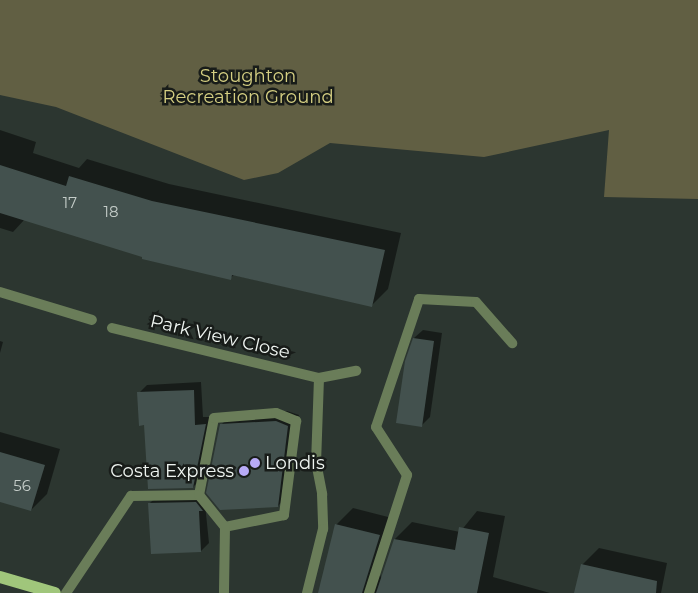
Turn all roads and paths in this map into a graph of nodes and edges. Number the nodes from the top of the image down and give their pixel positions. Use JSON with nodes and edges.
{"nodes":[{"id":1,"x":0,"y":292,"type":"edge"},
{"id":2,"x":92,"y":320,"type":"dead end"},
{"id":3,"x":112,"y":328,"type":"dead end"},
{"id":4,"x":512,"y":343,"type":"dead end"},
{"id":5,"x":356,"y":371,"type":"dead end"},
{"id":6,"x":319,"y":378,"type":"junction"},
{"id":7,"x":199,"y":495,"type":"junction"},
{"id":8,"x":226,"y":527,"type":"junction"},
{"id":9,"x":0,"y":577,"type":"edge"},
{"id":10,"x":55,"y":593,"type":"edge"},
{"id":11,"x":66,"y":593,"type":"edge"},
{"id":12,"x":224,"y":593,"type":"edge"},
{"id":13,"x":307,"y":593,"type":"edge"},
{"id":14,"x":369,"y":593,"type":"edge"}],
"edges":[{"from":1,"to":2,"type":"street"},
{"from":3,"to":6,"type":"street","name":"Park View Close"},
{"from":4,"to":14,"type":"street"},
{"from":5,"to":6,"type":"street","name":"Park View Close"},
{"from":6,"to":13,"type":"street"},
{"from":7,"to":8,"type":"street"},
{"from":7,"to":8,"type":"street"},
{"from":7,"to":11,"type":"street"},
{"from":8,"to":12,"type":"street"},
{"from":9,"to":10,"type":"main road"}]}
